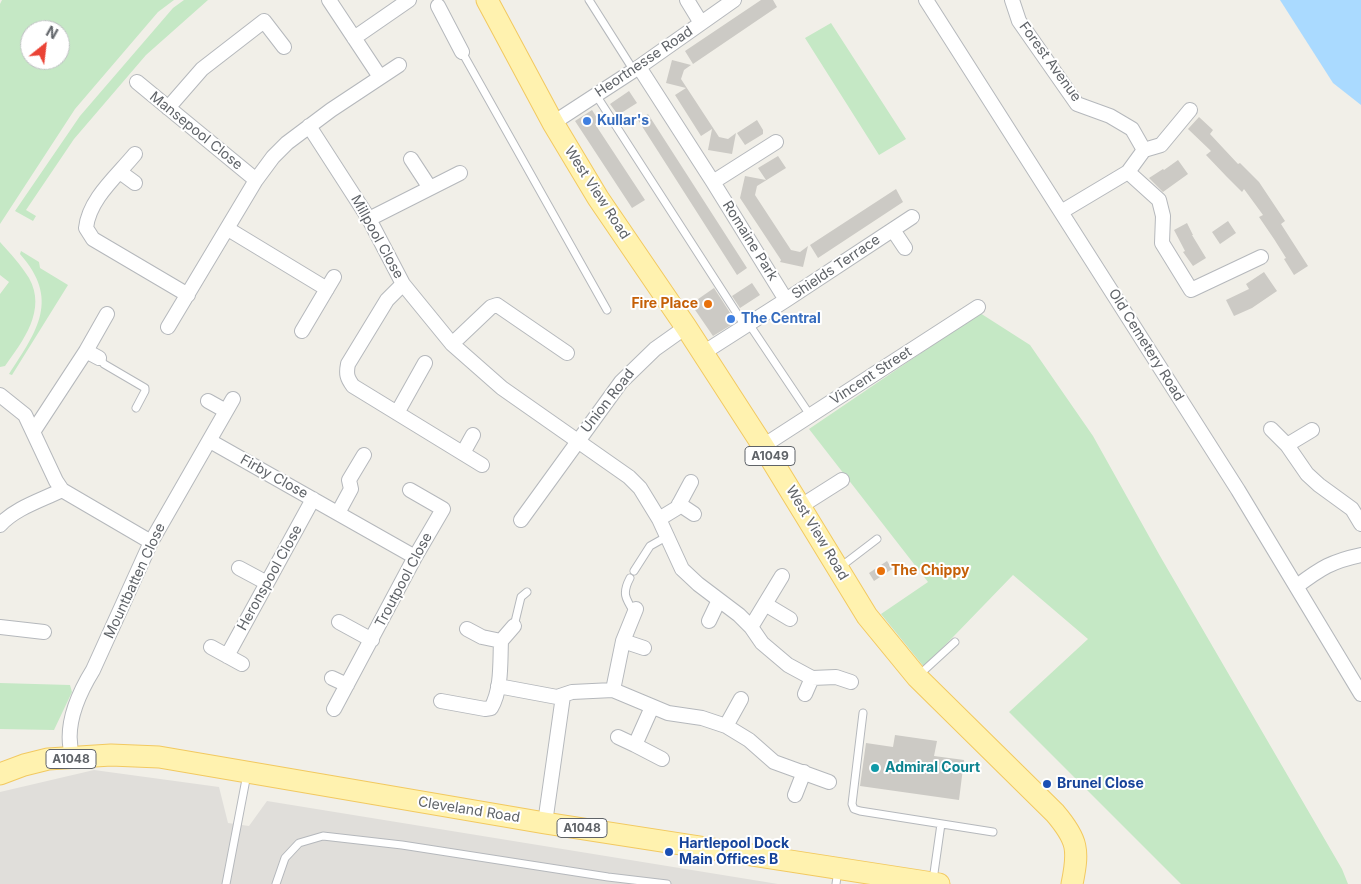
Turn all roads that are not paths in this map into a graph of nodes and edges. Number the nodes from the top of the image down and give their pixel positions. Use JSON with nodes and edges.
{"nodes":[{"id":1,"x":329,"y":0,"type":"edge"},
{"id":2,"x":409,"y":0,"type":"edge"},
{"id":3,"x":488,"y":0,"type":"edge"},
{"id":4,"x":589,"y":0,"type":"edge"},
{"id":5,"x":687,"y":0,"type":"edge"},
{"id":6,"x":734,"y":0,"type":"edge"},
{"id":7,"x":926,"y":0,"type":"edge"},
{"id":8,"x":1012,"y":0,"type":"edge"},
{"id":9,"x":440,"y":2,"type":"edge"},
{"id":10,"x":701,"y":23,"type":"junction"},
{"id":11,"x":354,"y":38,"type":"junction"},
{"id":12,"x":284,"y":46,"type":"dead end"},
{"id":13,"x":462,"y":52,"type":"joint"},
{"id":14,"x":399,"y":65,"type":"dead end"},
{"id":15,"x":637,"y":69,"type":"junction"},
{"id":16,"x":380,"y":77,"type":"junction"},
{"id":17,"x":136,"y":82,"type":"dead end"},
{"id":18,"x":596,"y":95,"type":"junction"},
{"id":19,"x":168,"y":108,"type":"junction"},
{"id":20,"x":1190,"y":110,"type":"dead end"},
{"id":21,"x":553,"y":123,"type":"junction"},
{"id":22,"x":309,"y":126,"type":"junction"},
{"id":23,"x":776,"y":142,"type":"dead end"},
{"id":24,"x":1144,"y":150,"type":"junction"},
{"id":25,"x":135,"y":154,"type":"dead end"},
{"id":26,"x":411,"y":159,"type":"dead end"},
{"id":27,"x":120,"y":172,"type":"junction"},
{"id":28,"x":1128,"y":172,"type":"junction"},
{"id":29,"x":460,"y":173,"type":"dead end"},
{"id":30,"x":256,"y":180,"type":"junction"},
{"id":31,"x":713,"y":182,"type":"junction"},
{"id":32,"x":135,"y":183,"type":"dead end"},
{"id":33,"x":430,"y":188,"type":"junction"},
{"id":34,"x":1061,"y":212,"type":"junction"},
{"id":35,"x":912,"y":217,"type":"dead end"},
{"id":36,"x":369,"y":219,"type":"junction"},
{"id":37,"x":228,"y":229,"type":"junction"},
{"id":38,"x":893,"y":230,"type":"junction"},
{"id":39,"x":904,"y":248,"type":"dead end"},
{"id":40,"x":1261,"y":257,"type":"dead end"},
{"id":41,"x":403,"y":284,"type":"junction"},
{"id":42,"x":188,"y":295,"type":"junction"},
{"id":43,"x":786,"y":300,"type":"junction"},
{"id":44,"x":978,"y":307,"type":"dead end"},
{"id":45,"x":607,"y":310,"type":"dead end"},
{"id":46,"x":107,"y":314,"type":"dead end"},
{"id":47,"x":747,"y":325,"type":"junction"},
{"id":48,"x":686,"y":327,"type":"junction"},
{"id":49,"x":168,"y":328,"type":"dead end"},
{"id":50,"x":302,"y":331,"type":"dead end"},
{"id":51,"x":452,"y":344,"type":"junction"},
{"id":52,"x":86,"y":351,"type":"junction"},
{"id":53,"x":567,"y":353,"type":"dead end"},
{"id":54,"x":703,"y":353,"type":"junction"},
{"id":55,"x":99,"y":358,"type":"joint"},
{"id":56,"x":425,"y":363,"type":"dead end"},
{"id":57,"x":0,"y":396,"type":"edge"},
{"id":58,"x":233,"y":399,"type":"dead end"},
{"id":59,"x":208,"y":401,"type":"dead end"},
{"id":60,"x":136,"y":408,"type":"dead end"},
{"id":61,"x":226,"y":411,"type":"junction"},
{"id":62,"x":397,"y":413,"type":"junction"},
{"id":63,"x":810,"y":416,"type":"junction"},
{"id":64,"x":1271,"y":429,"type":"dead end"},
{"id":65,"x":1312,"y":430,"type":"dead end"},
{"id":66,"x":33,"y":432,"type":"junction"},
{"id":67,"x":473,"y":435,"type":"dead end"},
{"id":68,"x":579,"y":440,"type":"junction"},
{"id":69,"x":210,"y":441,"type":"junction"},
{"id":70,"x":1287,"y":445,"type":"junction"},
{"id":71,"x":764,"y":446,"type":"junction"},
{"id":72,"x":463,"y":453,"type":"junction"},
{"id":73,"x":364,"y":455,"type":"dead end"},
{"id":74,"x":482,"y":465,"type":"dead end"},
{"id":75,"x":842,"y":480,"type":"dead end"},
{"id":76,"x":691,"y":482,"type":"dead end"},
{"id":77,"x":62,"y":490,"type":"junction"},
{"id":78,"x":410,"y":490,"type":"dead end"},
{"id":79,"x":313,"y":499,"type":"junction"},
{"id":80,"x":679,"y":504,"type":"junction"},
{"id":81,"x":801,"y":506,"type":"junction"},
{"id":82,"x":338,"y":513,"type":"junction"},
{"id":83,"x":694,"y":514,"type":"dead end"},
{"id":84,"x":658,"y":519,"type":"junction"},
{"id":85,"x":521,"y":520,"type":"dead end"},
{"id":86,"x":1361,"y":524,"type":"edge"},
{"id":87,"x":0,"y":525,"type":"edge"},
{"id":88,"x":666,"y":537,"type":"junction"},
{"id":89,"x":877,"y":539,"type":"dead end"},
{"id":90,"x":151,"y":542,"type":"junction"},
{"id":91,"x":1361,"y":555,"type":"edge"},
{"id":92,"x":415,"y":557,"type":"junction"},
{"id":93,"x":239,"y":568,"type":"dead end"},
{"id":94,"x":838,"y":569,"type":"junction"},
{"id":95,"x":634,"y":571,"type":"dead end"},
{"id":96,"x":782,"y":576,"type":"dead end"},
{"id":97,"x":630,"y":578,"type":"dead end"},
{"id":98,"x":267,"y":583,"type":"junction"},
{"id":99,"x":1297,"y":586,"type":"junction"},
{"id":100,"x":527,"y":592,"type":"dead end"},
{"id":101,"x":719,"y":600,"type":"junction"},
{"id":102,"x":765,"y":604,"type":"junction"},
{"id":103,"x":635,"y":611,"type":"joint"},
{"id":104,"x":790,"y":619,"type":"dead end"},
{"id":105,"x":709,"y":621,"type":"dead end"},
{"id":106,"x":339,"y":622,"type":"dead end"},
{"id":107,"x":514,"y":626,"type":"joint"},
{"id":108,"x":0,"y":627,"type":"edge"},
{"id":109,"x":751,"y":627,"type":"junction"},
{"id":110,"x":467,"y":629,"type":"dead end"},
{"id":111,"x":44,"y":632,"type":"dead end"},
{"id":112,"x":372,"y":640,"type":"junction"},
{"id":113,"x":501,"y":641,"type":"junction"},
{"id":114,"x":623,"y":641,"type":"junction"},
{"id":115,"x":955,"y":642,"type":"dead end"},
{"id":116,"x":211,"y":648,"type":"dead end"},
{"id":117,"x":644,"y":648,"type":"dead end"},
{"id":118,"x":227,"y":656,"type":"junction"},
{"id":119,"x":242,"y":664,"type":"dead end"},
{"id":120,"x":917,"y":677,"type":"junction"},
{"id":121,"x":332,"y":678,"type":"dead end"},
{"id":122,"x":812,"y":678,"type":"junction"},
{"id":123,"x":851,"y":682,"type":"dead end"},
{"id":124,"x":347,"y":685,"type":"junction"},
{"id":125,"x":498,"y":686,"type":"junction"},
{"id":126,"x":613,"y":690,"type":"junction"},
{"id":127,"x":805,"y":694,"type":"dead end"},
{"id":128,"x":1361,"y":694,"type":"edge"},
{"id":129,"x":563,"y":696,"type":"junction"},
{"id":130,"x":741,"y":699,"type":"dead end"},
{"id":131,"x":441,"y":701,"type":"dead end"},
{"id":132,"x":652,"y":707,"type":"junction"},
{"id":133,"x":334,"y":709,"type":"dead end"},
{"id":134,"x":863,"y":713,"type":"dead end"},
{"id":135,"x":726,"y":726,"type":"junction"},
{"id":136,"x":618,"y":738,"type":"dead end"},
{"id":137,"x":635,"y":746,"type":"junction"},
{"id":138,"x":73,"y":758,"type":"junction"},
{"id":139,"x":662,"y":759,"type":"dead end"},
{"id":140,"x":804,"y":772,"type":"junction"},
{"id":141,"x":247,"y":773,"type":"junction"},
{"id":142,"x":0,"y":774,"type":"edge"},
{"id":143,"x":829,"y":782,"type":"dead end"},
{"id":144,"x":795,"y":795,"type":"dead end"},
{"id":145,"x":544,"y":823,"type":"junction"},
{"id":146,"x":941,"y":824,"type":"junction"},
{"id":147,"x":993,"y":832,"type":"dead end"},
{"id":148,"x":837,"y":876,"type":"edge"},
{"id":149,"x":226,"y":884,"type":"edge"},
{"id":150,"x":276,"y":884,"type":"edge"},
{"id":151,"x":668,"y":884,"type":"edge"},
{"id":152,"x":936,"y":884,"type":"edge"},
{"id":153,"x":1072,"y":884,"type":"edge"}],
"edges":[{"from":1,"to":11,"type":"street"},
{"from":2,"to":11,"type":"street"},
{"from":3,"to":21,"type":"main road","name":"West View Road","number":"A1049"},
{"from":4,"to":15,"type":"lane"},
{"from":5,"to":10,"type":"street"},
{"from":6,"to":10,"type":"street","name":"Heortnesse Road"},
{"from":7,"to":34,"type":"street","name":"Old Cemetery Road"},
{"from":8,"to":24,"type":"street","name":"Forest Avenue"},
{"from":9,"to":13,"type":"street"},
{"from":10,"to":15,"type":"street","name":"Heortnesse Road"},
{"from":11,"to":16,"type":"street"},
{"from":12,"to":19,"type":"street"},
{"from":13,"to":45,"type":"lane"},
{"from":14,"to":16,"type":"street"},
{"from":15,"to":18,"type":"street","name":"Heortnesse Road"},
{"from":15,"to":31,"type":"street","name":"Romaine Park"},
{"from":16,"to":22,"type":"street"},
{"from":17,"to":19,"type":"street","name":"Mansepool Close"},
{"from":18,"to":21,"type":"street","name":"Heortnesse Road"},
{"from":18,"to":47,"type":"lane"},
{"from":19,"to":30,"type":"street","name":"Mansepool Close"},
{"from":20,"to":24,"type":"street"},
{"from":21,"to":48,"type":"main road","name":"West View Road","number":"A1049"},
{"from":22,"to":30,"type":"street"},
{"from":22,"to":36,"type":"street","name":"Millpool Close"},
{"from":23,"to":31,"type":"street"},
{"from":24,"to":28,"type":"street"},
{"from":25,"to":27,"type":"street"},
{"from":26,"to":33,"type":"street"},
{"from":27,"to":32,"type":"street"},
{"from":27,"to":42,"type":"street"},
{"from":28,"to":34,"type":"street"},
{"from":28,"to":40,"type":"street"},
{"from":29,"to":33,"type":"street"},
{"from":30,"to":37,"type":"street"},
{"from":31,"to":43,"type":"street","name":"Romaine Park"},
{"from":33,"to":36,"type":"street"},
{"from":34,"to":99,"type":"street","name":"Old Cemetery Road"},
{"from":35,"to":38,"type":"street","name":"Shields Terrace"},
{"from":36,"to":41,"type":"street","name":"Millpool Close"},
{"from":37,"to":42,"type":"street"},
{"from":37,"to":50,"type":"street"},
{"from":38,"to":39,"type":"street","name":"Shields Terrace"},
{"from":38,"to":43,"type":"street","name":"Shields Terrace"},
{"from":41,"to":51,"type":"street","name":"Millpool Close"},
{"from":41,"to":62,"type":"street"},
{"from":42,"to":49,"type":"street"},
{"from":43,"to":47,"type":"street","name":"Shields Terrace"},
{"from":44,"to":63,"type":"street","name":"Vincent Street"},
{"from":46,"to":52,"type":"street"},
{"from":47,"to":54,"type":"street","name":"Shields Terrace"},
{"from":47,"to":63,"type":"lane"},
{"from":48,"to":54,"type":"main road","name":"West View Road","number":"A1049"},
{"from":48,"to":68,"type":"street","name":"Union Road"},
{"from":51,"to":53,"type":"street"},
{"from":51,"to":68,"type":"street","name":"Millpool Close"},
{"from":52,"to":55,"type":"street"},
{"from":52,"to":66,"type":"street"},
{"from":54,"to":71,"type":"main road","name":"West View Road","number":"A1049"},
{"from":55,"to":60,"type":"lane"},
{"from":56,"to":62,"type":"street"},
{"from":57,"to":66,"type":"street"},
{"from":58,"to":61,"type":"street","name":"Mountbatten Close"},
{"from":59,"to":61,"type":"street"},
{"from":61,"to":69,"type":"street","name":"Mountbatten Close"},
{"from":62,"to":72,"type":"street"},
{"from":63,"to":71,"type":"street","name":"Vincent Street"},
{"from":64,"to":70,"type":"street"},
{"from":65,"to":70,"type":"street"},
{"from":66,"to":77,"type":"street"},
{"from":67,"to":72,"type":"street"},
{"from":68,"to":84,"type":"street"},
{"from":68,"to":85,"type":"street","name":"Union Road"},
{"from":69,"to":79,"type":"street","name":"Firby Close"},
{"from":69,"to":90,"type":"street","name":"Mountbatten Close"},
{"from":70,"to":86,"type":"street"},
{"from":71,"to":81,"type":"main road","name":"West View Road","number":"A1049"},
{"from":72,"to":74,"type":"street"},
{"from":73,"to":82,"type":"street"},
{"from":75,"to":81,"type":"street"},
{"from":76,"to":80,"type":"street"},
{"from":77,"to":87,"type":"street"},
{"from":77,"to":90,"type":"street"},
{"from":78,"to":92,"type":"street","name":"Troutpool Close"},
{"from":79,"to":82,"type":"street","name":"Firby Close"},
{"from":79,"to":98,"type":"street","name":"Heronspool Close"},
{"from":80,"to":83,"type":"street"},
{"from":80,"to":84,"type":"street"},
{"from":81,"to":94,"type":"main road","name":"West View Road","number":"A1049"},
{"from":82,"to":92,"type":"street","name":"Firby Close"},
{"from":84,"to":88,"type":"street"},
{"from":88,"to":95,"type":"lane"},
{"from":88,"to":101,"type":"street"},
{"from":89,"to":94,"type":"lane"},
{"from":90,"to":138,"type":"street","name":"Mountbatten Close"},
{"from":91,"to":99,"type":"street"},
{"from":92,"to":112,"type":"street","name":"Troutpool Close"},
{"from":93,"to":98,"type":"street"},
{"from":94,"to":120,"type":"main road","name":"West View Road","number":"A1049"},
{"from":96,"to":102,"type":"street"},
{"from":97,"to":103,"type":"lane"},
{"from":98,"to":118,"type":"street","name":"Heronspool Close"},
{"from":99,"to":128,"type":"street","name":"Old Cemetery Road"},
{"from":100,"to":107,"type":"lane"},
{"from":101,"to":105,"type":"street"},
{"from":101,"to":109,"type":"street"},
{"from":102,"to":104,"type":"street"},
{"from":102,"to":109,"type":"street"},
{"from":103,"to":114,"type":"street"},
{"from":106,"to":112,"type":"street"},
{"from":107,"to":113,"type":"street"},
{"from":108,"to":111,"type":"street"},
{"from":109,"to":122,"type":"street"},
{"from":110,"to":113,"type":"street"},
{"from":112,"to":124,"type":"street","name":"Troutpool Close"},
{"from":113,"to":125,"type":"street"},
{"from":114,"to":117,"type":"street"},
{"from":114,"to":126,"type":"street"},
{"from":115,"to":120,"type":"lane"},
{"from":116,"to":118,"type":"street"},
{"from":118,"to":119,"type":"street"},
{"from":120,"to":153,"type":"main road","name":"West View Road","number":"A1049"},
{"from":121,"to":124,"type":"street"},
{"from":122,"to":123,"type":"street"},
{"from":122,"to":127,"type":"street"},
{"from":124,"to":133,"type":"street","name":"Troutpool Close"},
{"from":125,"to":129,"type":"street"},
{"from":125,"to":131,"type":"street"},
{"from":126,"to":129,"type":"street"},
{"from":126,"to":132,"type":"street"},
{"from":129,"to":145,"type":"street"},
{"from":130,"to":135,"type":"street"},
{"from":132,"to":135,"type":"street"},
{"from":132,"to":137,"type":"street"},
{"from":134,"to":146,"type":"lane"},
{"from":135,"to":140,"type":"street"},
{"from":136,"to":137,"type":"street"},
{"from":137,"to":139,"type":"street"},
{"from":138,"to":141,"type":"main road","name":"Cleveland Road","number":"A1048"},
{"from":138,"to":142,"type":"main road","name":"Cleveland Road","number":"A1048"},
{"from":140,"to":143,"type":"street"},
{"from":140,"to":144,"type":"street"},
{"from":141,"to":145,"type":"main road","name":"Cleveland Road","number":"A1048"},
{"from":141,"to":149,"type":"lane"},
{"from":145,"to":148,"type":"main road","name":"Cleveland Road","number":"A1048"},
{"from":146,"to":147,"type":"lane"},
{"from":146,"to":152,"type":"lane"},
{"from":148,"to":152,"type":"main road","name":"Cleveland Road","number":"A1048"},
{"from":150,"to":151,"type":"lane"}]}
